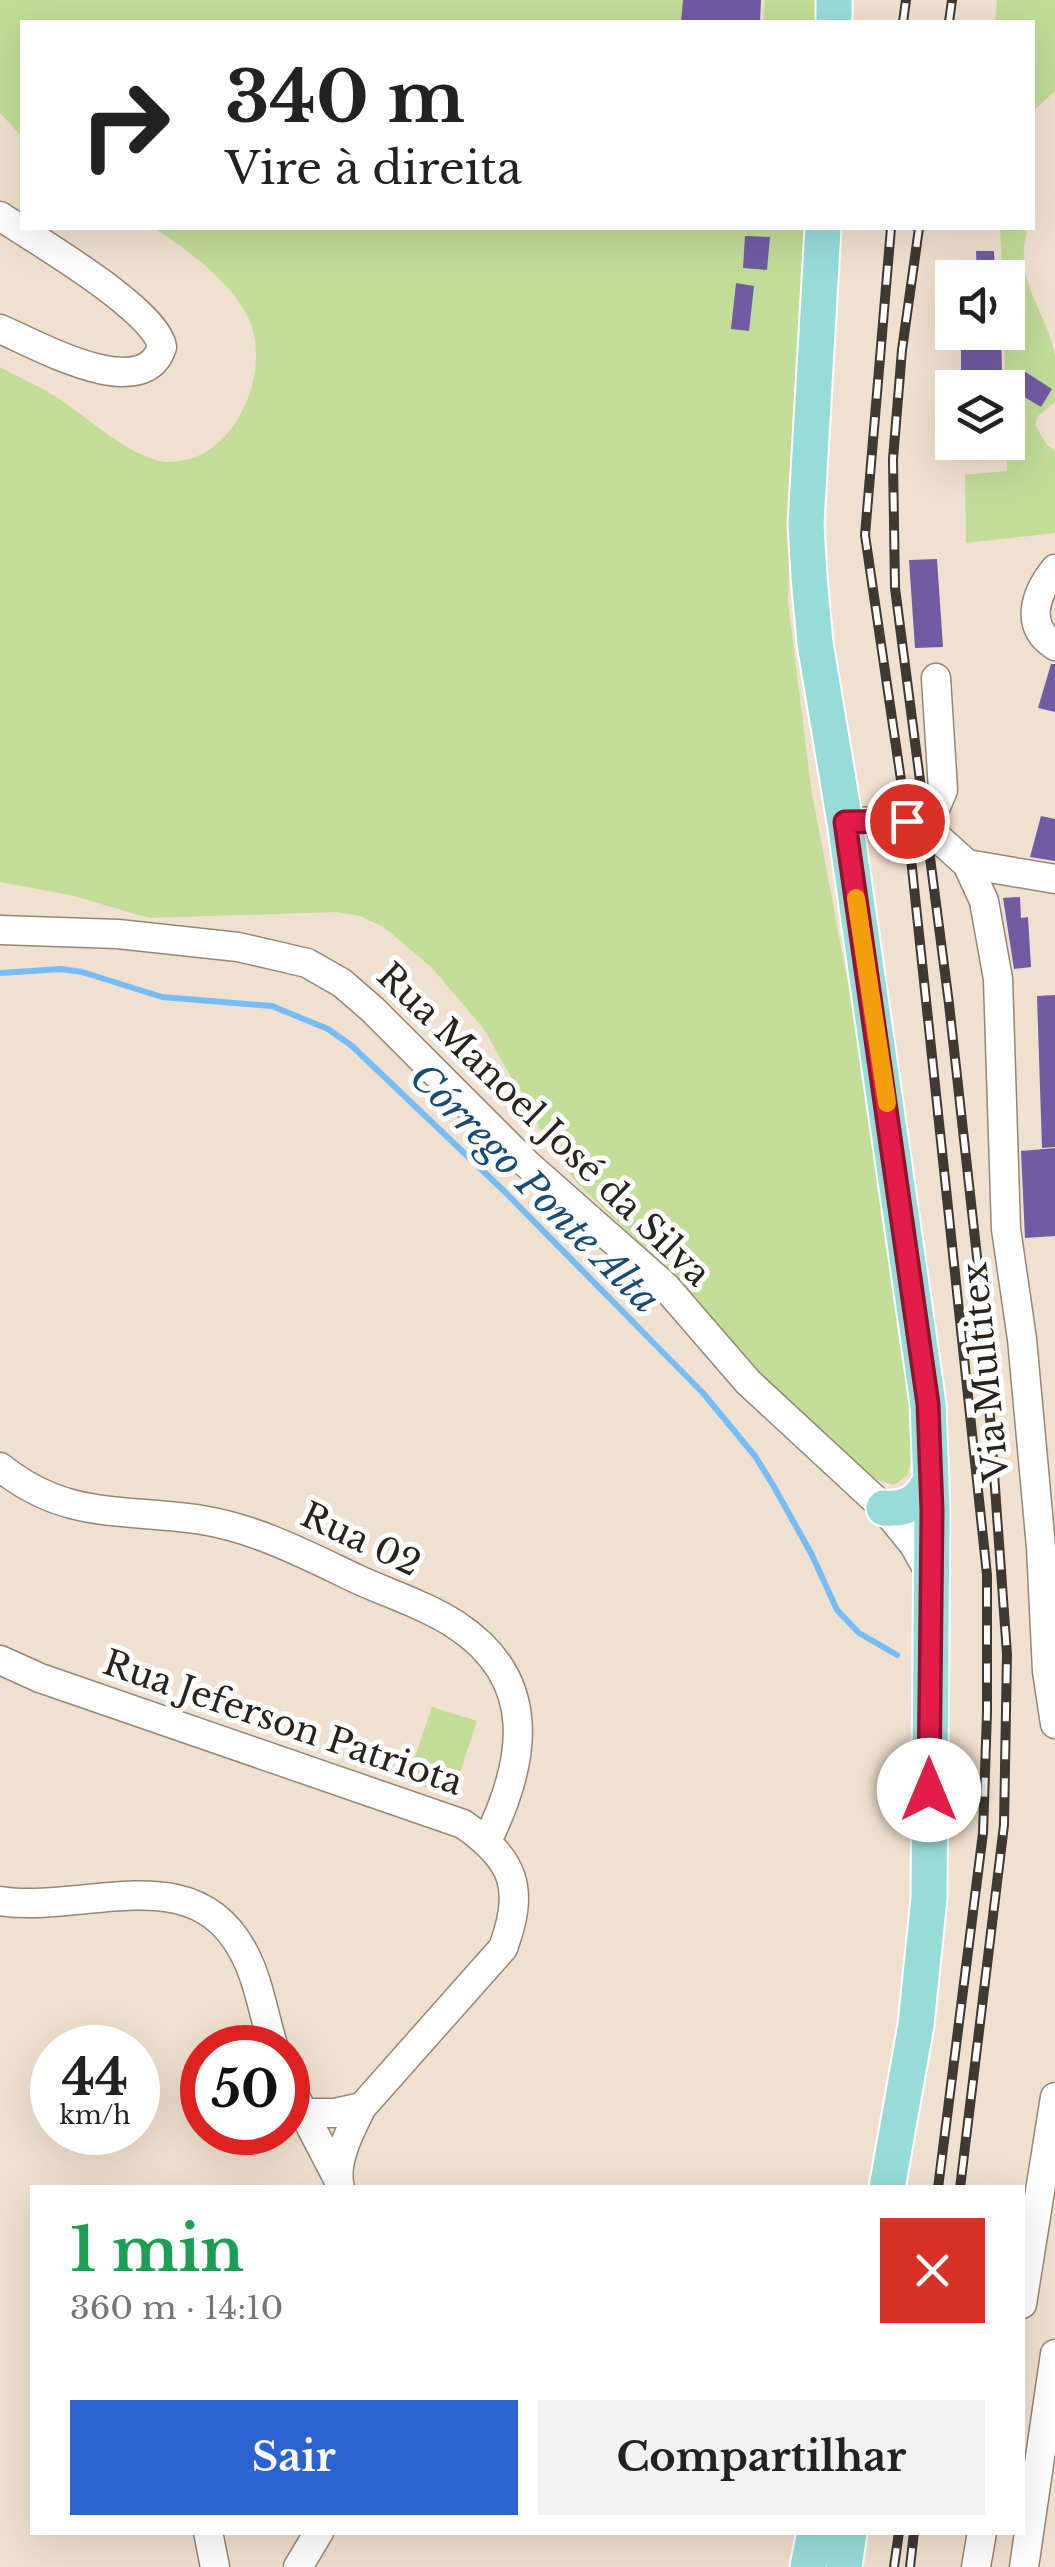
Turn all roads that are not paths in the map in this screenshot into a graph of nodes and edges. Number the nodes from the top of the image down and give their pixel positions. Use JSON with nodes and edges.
{"nodes":[{"id":1,"x":21,"y":230,"type":"edge"},
{"id":2,"x":823,"y":230,"type":"edge"},
{"id":3,"x":0,"y":329,"type":"edge"},
{"id":4,"x":1055,"y":570,"type":"edge"},
{"id":5,"x":1055,"y":646,"type":"edge"},
{"id":6,"x":936,"y":678,"type":"dead end"},
{"id":7,"x":845,"y":822,"type":"junction"},
{"id":8,"x":927,"y":828,"type":"junction"},
{"id":9,"x":967,"y":864,"type":"junction"},
{"id":10,"x":1055,"y":879,"type":"edge"},
{"id":11,"x":0,"y":930,"type":"edge"},
{"id":12,"x":0,"y":1467,"type":"edge"},
{"id":13,"x":930,"y":1478,"type":"junction"},
{"id":14,"x":884,"y":1508,"type":"junction"},
{"id":15,"x":931,"y":1574,"type":"junction"},
{"id":16,"x":0,"y":1660,"type":"edge"},
{"id":17,"x":1055,"y":1724,"type":"edge"},
{"id":18,"x":487,"y":1840,"type":"junction"},
{"id":19,"x":0,"y":1901,"type":"edge"},
{"id":20,"x":267,"y":2025,"type":"edge"},
{"id":21,"x":1055,"y":2097,"type":"edge"},
{"id":22,"x":362,"y":2107,"type":"junction"},
{"id":23,"x":310,"y":2113,"type":"edge"},
{"id":24,"x":310,"y":2127,"type":"edge"},
{"id":25,"x":338,"y":2182,"type":"edge"},
{"id":26,"x":888,"y":2185,"type":"edge"},
{"id":27,"x":1025,"y":2285,"type":"edge"},
{"id":28,"x":1055,"y":2354,"type":"edge"},
{"id":29,"x":209,"y":2535,"type":"edge"},
{"id":30,"x":316,"y":2535,"type":"edge"},
{"id":31,"x":813,"y":2535,"type":"edge"},
{"id":32,"x":849,"y":2535,"type":"edge"},
{"id":33,"x":981,"y":2535,"type":"edge"},
{"id":34,"x":215,"y":2567,"type":"edge"},
{"id":35,"x":298,"y":2567,"type":"edge"},
{"id":36,"x":808,"y":2567,"type":"edge"},
{"id":37,"x":844,"y":2567,"type":"edge"},
{"id":38,"x":976,"y":2567,"type":"edge"},
{"id":39,"x":1024,"y":2567,"type":"edge"}],
"edges":[{"from":1,"to":3,"type":"street"},
{"from":2,"to":7,"type":"main road"},
{"from":4,"to":5,"type":"street"},
{"from":6,"to":8,"type":"street"},
{"from":7,"to":8,"type":"street"},
{"from":7,"to":13,"type":"main road"},
{"from":8,"to":9,"type":"street"},
{"from":9,"to":10,"type":"street"},
{"from":9,"to":17,"type":"street","name":"Via Multitex"},
{"from":11,"to":14,"type":"street","name":"Rua Manoel José da Silva"},
{"from":12,"to":18,"type":"street","name":"Rua 02"},
{"from":13,"to":14,"type":"main road"},
{"from":13,"to":15,"type":"main road"},
{"from":14,"to":15,"type":"street","name":"Rua Manoel José da Silva"},
{"from":15,"to":26,"type":"main road"},
{"from":16,"to":18,"type":"street","name":"Rua Jeferson Patriota"},
{"from":18,"to":22,"type":"street","name":"Rua Jeferson Patriota"},
{"from":19,"to":20,"type":"street"},
{"from":21,"to":27,"type":"street"},
{"from":22,"to":23,"type":"street"},
{"from":22,"to":25,"type":"street","name":"Rua Jeferson Patriota"},
{"from":24,"to":25,"type":"street"},
{"from":28,"to":39,"type":"street"},
{"from":29,"to":34,"type":"street"},
{"from":30,"to":35,"type":"street"},
{"from":31,"to":36,"type":"main road"},
{"from":32,"to":37,"type":"main road"},
{"from":33,"to":38,"type":"street"}]}
